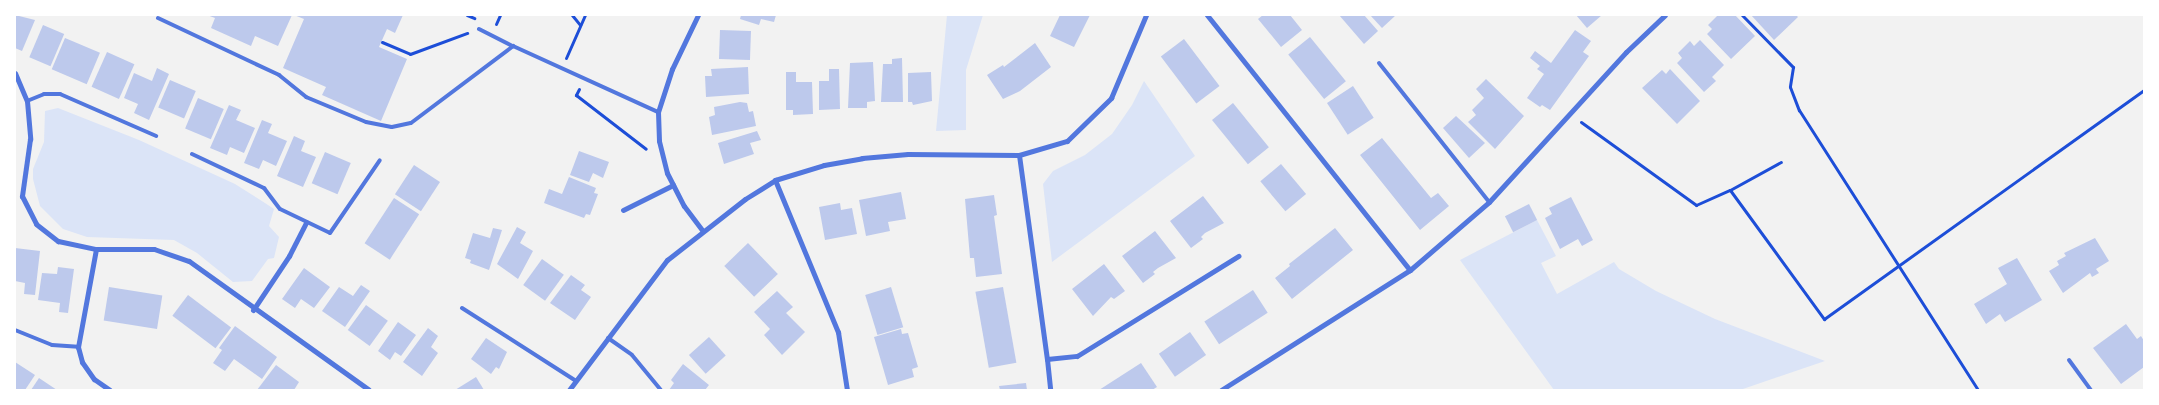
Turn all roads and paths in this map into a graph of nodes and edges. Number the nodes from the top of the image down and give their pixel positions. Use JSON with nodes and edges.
{"nodes":[{"id":1,"x":572,"y":15,"type":"edge"},
{"id":2,"x":585,"y":15,"type":"edge"},
{"id":3,"x":698,"y":15,"type":"edge"},
{"id":4,"x":1146,"y":15,"type":"edge"},
{"id":5,"x":1206,"y":15,"type":"edge"},
{"id":6,"x":1665,"y":15,"type":"edge"},
{"id":7,"x":1742,"y":15,"type":"edge"},
{"id":8,"x":158,"y":18,"type":"dead end"},
{"id":9,"x":580,"y":25,"type":"junction"},
{"id":10,"x":479,"y":29,"type":"joint"},
{"id":11,"x":382,"y":42,"type":"dead end"},
{"id":12,"x":513,"y":46,"type":"junction"},
{"id":13,"x":565,"y":61,"type":"dead end"},
{"id":14,"x":1379,"y":63,"type":"dead end"},
{"id":15,"x":15,"y":73,"type":"edge"},
{"id":16,"x":2144,"y":90,"type":"edge"},
{"id":17,"x":27,"y":101,"type":"junction"},
{"id":18,"x":658,"y":112,"type":"junction"},
{"id":19,"x":1571,"y":114,"type":"junction"},
{"id":20,"x":156,"y":136,"type":"dead end"},
{"id":21,"x":192,"y":154,"type":"dead end"},
{"id":22,"x":1019,"y":155,"type":"junction"},
{"id":23,"x":380,"y":160,"type":"dead end"},
{"id":24,"x":1781,"y":162,"type":"dead end"},
{"id":25,"x":776,"y":180,"type":"junction"},
{"id":26,"x":673,"y":185,"type":"junction"},
{"id":27,"x":1730,"y":190,"type":"junction"},
{"id":28,"x":22,"y":196,"type":"junction"},
{"id":29,"x":15,"y":197,"type":"edge"},
{"id":30,"x":1489,"y":202,"type":"junction"},
{"id":31,"x":623,"y":210,"type":"dead end"},
{"id":32,"x":306,"y":222,"type":"junction"},
{"id":33,"x":702,"y":230,"type":"junction"},
{"id":34,"x":96,"y":249,"type":"junction"},
{"id":35,"x":1238,"y":256,"type":"dead end"},
{"id":36,"x":1898,"y":266,"type":"junction"},
{"id":37,"x":1410,"y":270,"type":"junction"},
{"id":38,"x":462,"y":308,"type":"dead end"},
{"id":39,"x":253,"y":310,"type":"junction"},
{"id":40,"x":15,"y":330,"type":"edge"},
{"id":41,"x":608,"y":338,"type":"junction"},
{"id":42,"x":78,"y":347,"type":"junction"},
{"id":43,"x":1047,"y":359,"type":"junction"},
{"id":44,"x":2069,"y":360,"type":"dead end"},
{"id":45,"x":576,"y":382,"type":"junction"},
{"id":46,"x":110,"y":390,"type":"edge"},
{"id":47,"x":369,"y":390,"type":"edge"},
{"id":48,"x":569,"y":390,"type":"edge"},
{"id":49,"x":660,"y":390,"type":"edge"},
{"id":50,"x":847,"y":390,"type":"edge"},
{"id":51,"x":1050,"y":390,"type":"edge"},
{"id":52,"x":1221,"y":390,"type":"edge"},
{"id":53,"x":1978,"y":390,"type":"edge"},
{"id":54,"x":2091,"y":390,"type":"edge"}],
"edges":[{"from":1,"to":9,"type":"path"},
{"from":2,"to":9,"type":"path"},
{"from":3,"to":18,"type":"street"},
{"from":4,"to":22,"type":"street"},
{"from":5,"to":37,"type":"street"},
{"from":6,"to":19,"type":"street"},
{"from":7,"to":36,"type":"path"},
{"from":8,"to":12,"type":"lane"},
{"from":9,"to":13,"type":"path"},
{"from":10,"to":11,"type":"path"},
{"from":10,"to":12,"type":"lane"},
{"from":12,"to":18,"type":"lane"},
{"from":14,"to":30,"type":"lane"},
{"from":15,"to":17,"type":"street"},
{"from":16,"to":36,"type":"path"},
{"from":17,"to":20,"type":"lane"},
{"from":17,"to":28,"type":"street"},
{"from":18,"to":26,"type":"street"},
{"from":19,"to":27,"type":"path"},
{"from":19,"to":30,"type":"street"},
{"from":21,"to":32,"type":"lane"},
{"from":22,"to":25,"type":"street"},
{"from":22,"to":43,"type":"street"},
{"from":23,"to":32,"type":"lane"},
{"from":24,"to":27,"type":"path"},
{"from":25,"to":33,"type":"street"},
{"from":25,"to":50,"type":"street"},
{"from":26,"to":31,"type":"street"},
{"from":26,"to":33,"type":"street"},
{"from":27,"to":36,"type":"path"},
{"from":28,"to":29,"type":"street"},
{"from":28,"to":34,"type":"street"},
{"from":30,"to":37,"type":"street"},
{"from":32,"to":39,"type":"street"},
{"from":33,"to":41,"type":"street"},
{"from":34,"to":39,"type":"street"},
{"from":34,"to":42,"type":"street"},
{"from":35,"to":43,"type":"street"},
{"from":36,"to":53,"type":"path"},
{"from":37,"to":52,"type":"street"},
{"from":38,"to":45,"type":"lane"},
{"from":39,"to":47,"type":"street"},
{"from":40,"to":42,"type":"lane"},
{"from":41,"to":45,"type":"street"},
{"from":41,"to":49,"type":"lane"},
{"from":42,"to":46,"type":"street"},
{"from":43,"to":51,"type":"street"},
{"from":44,"to":54,"type":"lane"},
{"from":45,"to":48,"type":"street"}]}
